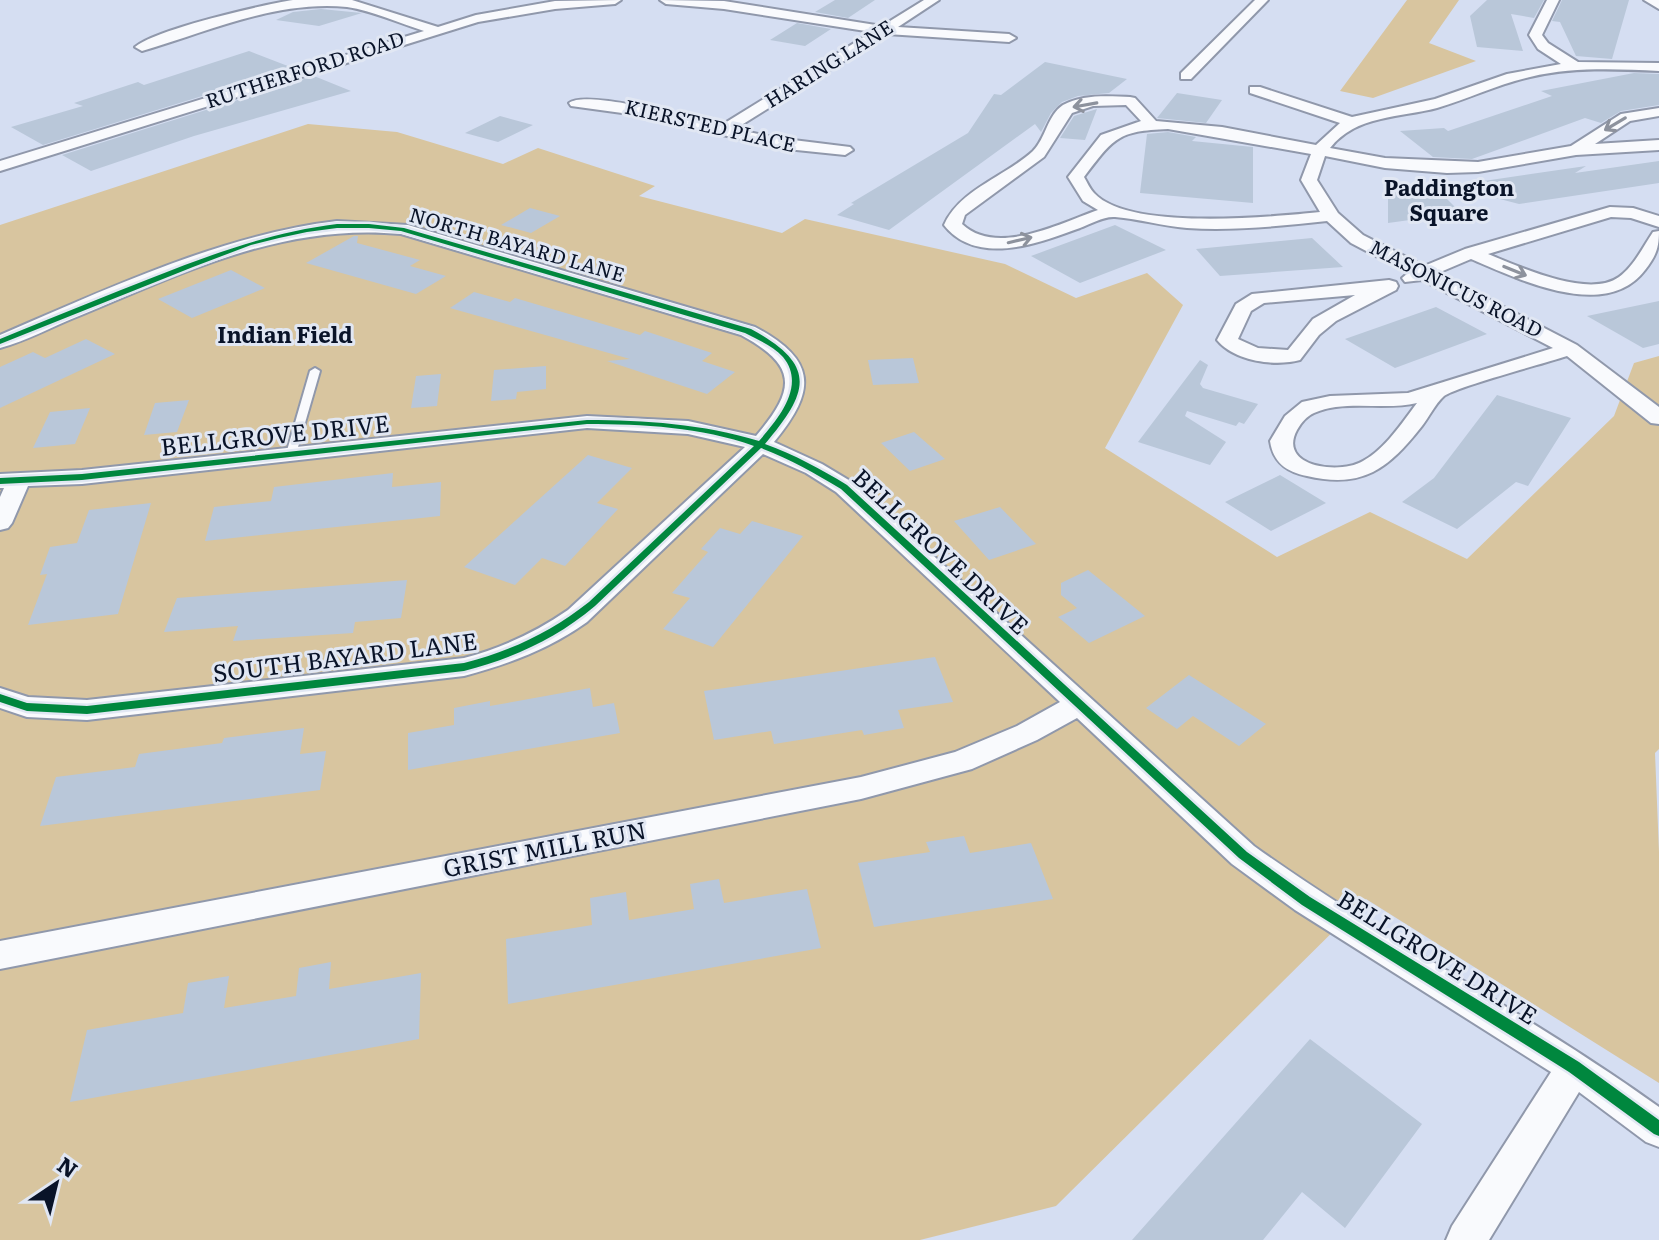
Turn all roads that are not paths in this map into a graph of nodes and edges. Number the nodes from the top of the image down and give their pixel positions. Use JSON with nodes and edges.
{"nodes":[{"id":1,"x":615,"y":0,"type":"edge"},
{"id":2,"x":666,"y":0,"type":"edge"},
{"id":3,"x":933,"y":0,"type":"edge"},
{"id":4,"x":1262,"y":0,"type":"edge"},
{"id":5,"x":1553,"y":0,"type":"edge"},
{"id":6,"x":1650,"y":0,"type":"edge"},
{"id":7,"x":1659,"y":5,"type":"edge"},
{"id":8,"x":435,"y":30,"type":"junction"},
{"id":9,"x":882,"y":30,"type":"junction"},
{"id":10,"x":1009,"y":38,"type":"dead end"},
{"id":11,"x":142,"y":47,"type":"dead end"},
{"id":12,"x":1574,"y":66,"type":"junction"},
{"id":13,"x":1659,"y":67,"type":"edge"},
{"id":14,"x":1186,"y":76,"type":"dead end"},
{"id":15,"x":1255,"y":90,"type":"dead end"},
{"id":16,"x":576,"y":103,"type":"dead end"},
{"id":17,"x":1659,"y":112,"type":"edge"},
{"id":18,"x":1352,"y":122,"type":"junction"},
{"id":19,"x":1152,"y":125,"type":"junction"},
{"id":20,"x":725,"y":129,"type":"junction"},
{"id":21,"x":1659,"y":145,"type":"edge"},
{"id":22,"x":845,"y":150,"type":"dead end"},
{"id":23,"x":1320,"y":150,"type":"junction"},
{"id":24,"x":1576,"y":150,"type":"junction"},
{"id":25,"x":1033,"y":158,"type":"junction"},
{"id":26,"x":1069,"y":164,"type":"junction"},
{"id":27,"x":0,"y":166,"type":"edge"},
{"id":28,"x":1113,"y":210,"type":"junction"},
{"id":29,"x":1331,"y":216,"type":"junction"},
{"id":30,"x":1659,"y":222,"type":"edge"},
{"id":31,"x":1659,"y":236,"type":"edge"},
{"id":32,"x":1471,"y":253,"type":"junction"},
{"id":33,"x":1422,"y":274,"type":"junction"},
{"id":34,"x":1389,"y":286,"type":"junction"},
{"id":35,"x":0,"y":342,"type":"edge"},
{"id":36,"x":1570,"y":349,"type":"junction"},
{"id":37,"x":315,"y":371,"type":"dead end"},
{"id":38,"x":1437,"y":391,"type":"junction"},
{"id":39,"x":1659,"y":418,"type":"edge"},
{"id":40,"x":761,"y":444,"type":"junction"},
{"id":41,"x":291,"y":454,"type":"junction"},
{"id":42,"x":10,"y":481,"type":"edge"},
{"id":43,"x":0,"y":523,"type":"edge"},
{"id":44,"x":0,"y":698,"type":"edge"},
{"id":45,"x":1077,"y":705,"type":"junction"},
{"id":46,"x":0,"y":955,"type":"edge"},
{"id":47,"x":1574,"y":1067,"type":"junction"},
{"id":48,"x":1659,"y":1129,"type":"edge"},
{"id":49,"x":1466,"y":1240,"type":"edge"}],
"edges":[{"from":1,"to":8,"type":"street","name":"RUTHERFORD ROAD"},
{"from":2,"to":9,"type":"street"},
{"from":3,"to":9,"type":"street","name":"HARING LANE"},
{"from":4,"to":14,"type":"street"},
{"from":5,"to":12,"type":"street"},
{"from":6,"to":7,"type":"street"},
{"from":8,"to":11,"type":"street"},
{"from":8,"to":27,"type":"street","name":"RUTHERFORD ROAD"},
{"from":9,"to":10,"type":"street"},
{"from":9,"to":20,"type":"street","name":"HARING LANE"},
{"from":12,"to":13,"type":"street"},
{"from":12,"to":18,"type":"street"},
{"from":15,"to":18,"type":"street"},
{"from":16,"to":20,"type":"street","name":"KIERSTED PLACE"},
{"from":17,"to":24,"type":"street","one_way":true},
{"from":18,"to":23,"type":"street"},
{"from":19,"to":23,"type":"street"},
{"from":19,"to":25,"type":"street","one_way":true},
{"from":19,"to":26,"type":"street"},
{"from":20,"to":22,"type":"street","name":"KIERSTED PLACE"},
{"from":21,"to":24,"type":"street"},
{"from":23,"to":24,"type":"street"},
{"from":23,"to":29,"type":"street","name":"MASONICUS ROAD"},
{"from":25,"to":26,"type":"street"},
{"from":25,"to":28,"type":"street","one_way":true},
{"from":26,"to":28,"type":"street"},
{"from":28,"to":29,"type":"street"},
{"from":29,"to":33,"type":"street","name":"MASONICUS ROAD"},
{"from":30,"to":32,"type":"street"},
{"from":32,"to":31,"type":"street","one_way":true},
{"from":32,"to":33,"type":"street"},
{"from":33,"to":34,"type":"street"},
{"from":33,"to":36,"type":"street","name":"MASONICUS ROAD"},
{"from":34,"to":34,"type":"street"},
{"from":35,"to":40,"type":"street","name":"NORTH BAYARD LANE"},
{"from":36,"to":38,"type":"street"},
{"from":36,"to":39,"type":"street","name":"MASONICUS ROAD"},
{"from":37,"to":41,"type":"lane"},
{"from":38,"to":38,"type":"street"},
{"from":40,"to":41,"type":"street","name":"BELLGROVE DRIVE"},
{"from":40,"to":44,"type":"street","name":"SOUTH BAYARD LANE"},
{"from":40,"to":45,"type":"street","name":"BELLGROVE DRIVE"},
{"from":41,"to":42,"type":"street","name":"BELLGROVE DRIVE"},
{"from":42,"to":43,"type":"street"},
{"from":45,"to":46,"type":"street","name":"GRIST MILL RUN"},
{"from":45,"to":47,"type":"street","name":"BELLGROVE DRIVE"},
{"from":47,"to":48,"type":"street","name":"BELLGROVE DRIVE"},
{"from":47,"to":49,"type":"street"}]}
